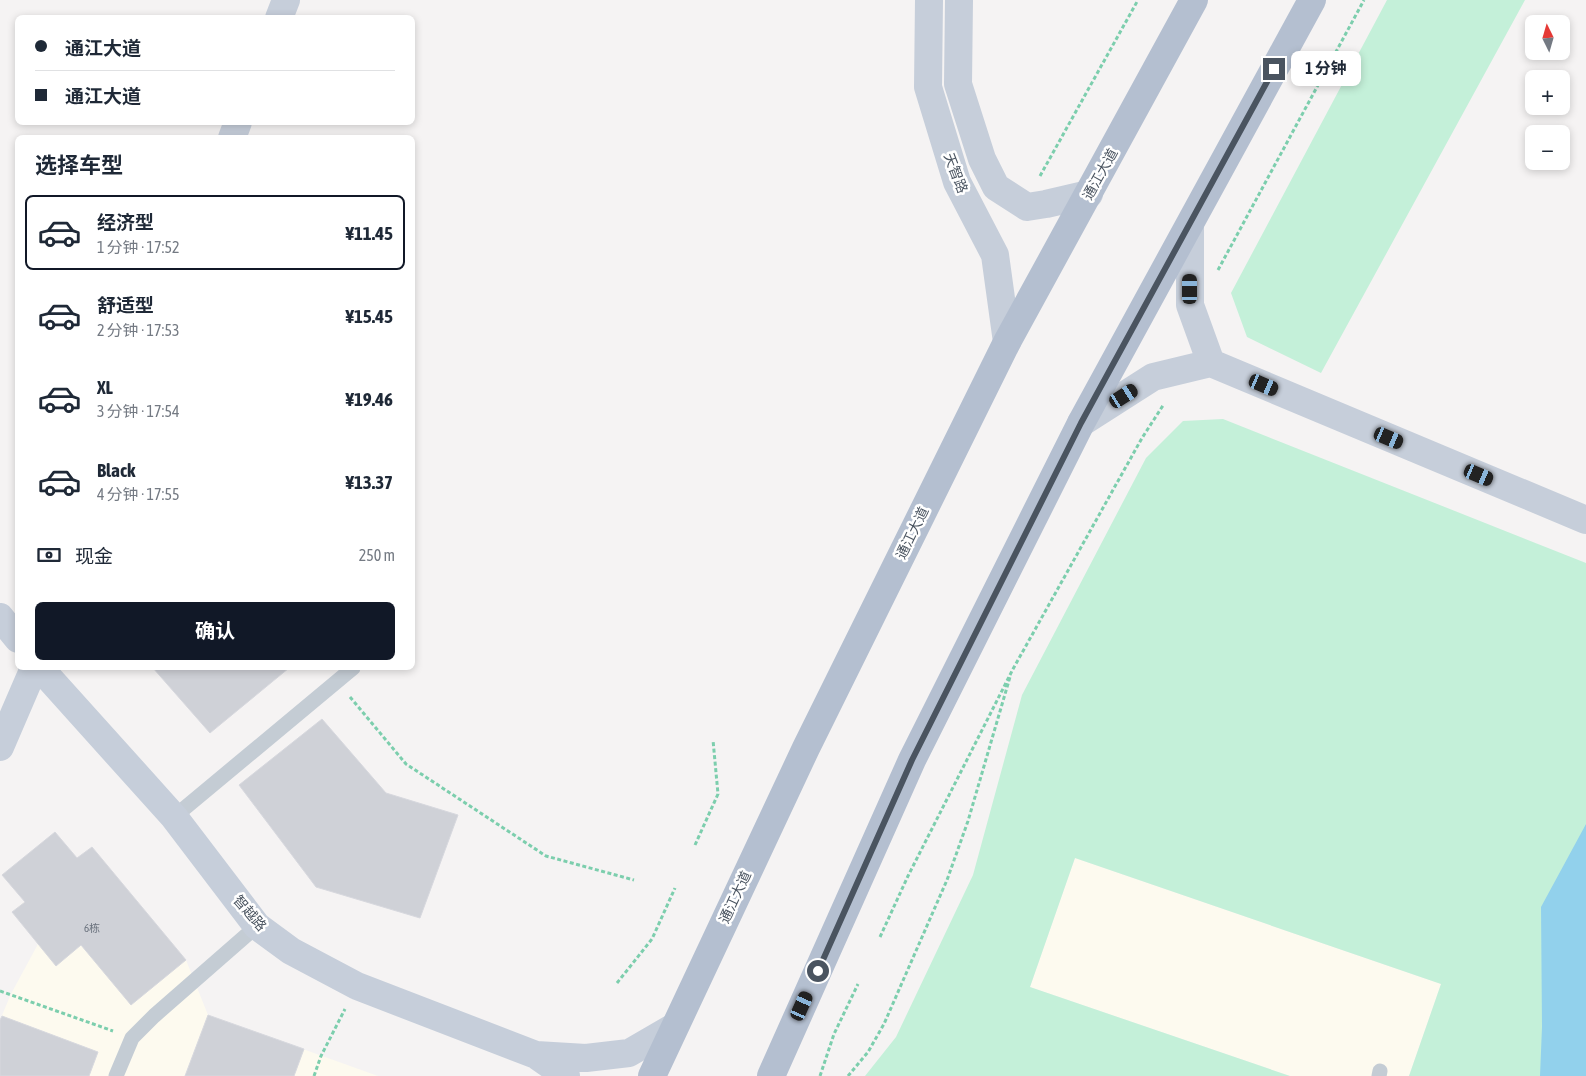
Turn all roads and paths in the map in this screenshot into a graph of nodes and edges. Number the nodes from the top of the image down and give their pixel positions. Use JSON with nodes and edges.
{"nodes":[{"id":1,"x":286,"y":0,"type":"edge"},
{"id":2,"x":929,"y":0,"type":"edge"},
{"id":3,"x":959,"y":0,"type":"edge"},
{"id":4,"x":1138,"y":0,"type":"edge"},
{"id":5,"x":1194,"y":0,"type":"edge"},
{"id":6,"x":1312,"y":0,"type":"edge"},
{"id":7,"x":280,"y":15,"type":"edge"},
{"id":8,"x":1089,"y":194,"type":"junction"},
{"id":9,"x":1026,"y":207,"type":"junction"},
{"id":10,"x":1190,"y":225,"type":"junction"},
{"id":11,"x":1007,"y":342,"type":"junction"},
{"id":12,"x":1211,"y":363,"type":"junction"},
{"id":13,"x":1081,"y":423,"type":"junction"},
{"id":14,"x":1586,"y":520,"type":"edge"},
{"id":15,"x":0,"y":617,"type":"edge"},
{"id":16,"x":15,"y":635,"type":"edge"},
{"id":17,"x":33,"y":670,"type":"edge"},
{"id":18,"x":42,"y":670,"type":"edge"},
{"id":19,"x":351,"y":670,"type":"edge"},
{"id":20,"x":351,"y":699,"type":"dead end"},
{"id":21,"x":713,"y":740,"type":"dead end"},
{"id":22,"x":0,"y":747,"type":"edge"},
{"id":23,"x":174,"y":817,"type":"junction"},
{"id":24,"x":695,"y":845,"type":"dead end"},
{"id":25,"x":634,"y":880,"type":"dead end"},
{"id":26,"x":675,"y":888,"type":"dead end"},
{"id":27,"x":257,"y":926,"type":"junction"},
{"id":28,"x":880,"y":937,"type":"dead end"},
{"id":29,"x":617,"y":983,"type":"dead end"},
{"id":30,"x":858,"y":984,"type":"dead end"},
{"id":31,"x":357,"y":986,"type":"junction"},
{"id":32,"x":0,"y":991,"type":"edge"},
{"id":33,"x":674,"y":1026,"type":"junction"},
{"id":34,"x":132,"y":1038,"type":"junction"},
{"id":35,"x":536,"y":1055,"type":"junction"},
{"id":36,"x":116,"y":1076,"type":"edge"},
{"id":37,"x":314,"y":1076,"type":"edge"},
{"id":38,"x":566,"y":1076,"type":"edge"},
{"id":39,"x":652,"y":1076,"type":"edge"},
{"id":40,"x":771,"y":1076,"type":"edge"},
{"id":41,"x":820,"y":1076,"type":"edge"},
{"id":42,"x":848,"y":1076,"type":"edge"}],
"edges":[{"from":1,"to":7,"type":"street"},
{"from":2,"to":11,"type":"street","name":"天智路"},
{"from":3,"to":9,"type":"street","name":"天智路"},
{"from":4,"to":9,"type":"path"},
{"from":5,"to":8,"type":"main road","name":"通江大道"},
{"from":6,"to":10,"type":"main road"},
{"from":8,"to":9,"type":"street"},
{"from":8,"to":11,"type":"main road","name":"通江大道"},
{"from":10,"to":12,"type":"street"},
{"from":10,"to":13,"type":"main road"},
{"from":11,"to":33,"type":"main road","name":"通江大道"},
{"from":12,"to":13,"type":"street"},
{"from":12,"to":14,"type":"street"},
{"from":13,"to":40,"type":"main road"},
{"from":15,"to":16,"type":"street"},
{"from":17,"to":22,"type":"street"},
{"from":18,"to":23,"type":"street","name":"智越路"},
{"from":19,"to":23,"type":"lane"},
{"from":20,"to":25,"type":"path"},
{"from":21,"to":24,"type":"path"},
{"from":23,"to":27,"type":"street","name":"智越路"},
{"from":26,"to":29,"type":"path"},
{"from":27,"to":31,"type":"street","name":"智越路"},
{"from":27,"to":34,"type":"lane"},
{"from":28,"to":42,"type":"path"},
{"from":30,"to":41,"type":"path"},
{"from":31,"to":35,"type":"street","name":"智越路"},
{"from":31,"to":37,"type":"path"},
{"from":32,"to":34,"type":"path"},
{"from":33,"to":35,"type":"street"},
{"from":33,"to":39,"type":"main road","name":"通江大道"},
{"from":34,"to":36,"type":"lane"},
{"from":35,"to":38,"type":"street"}]}
